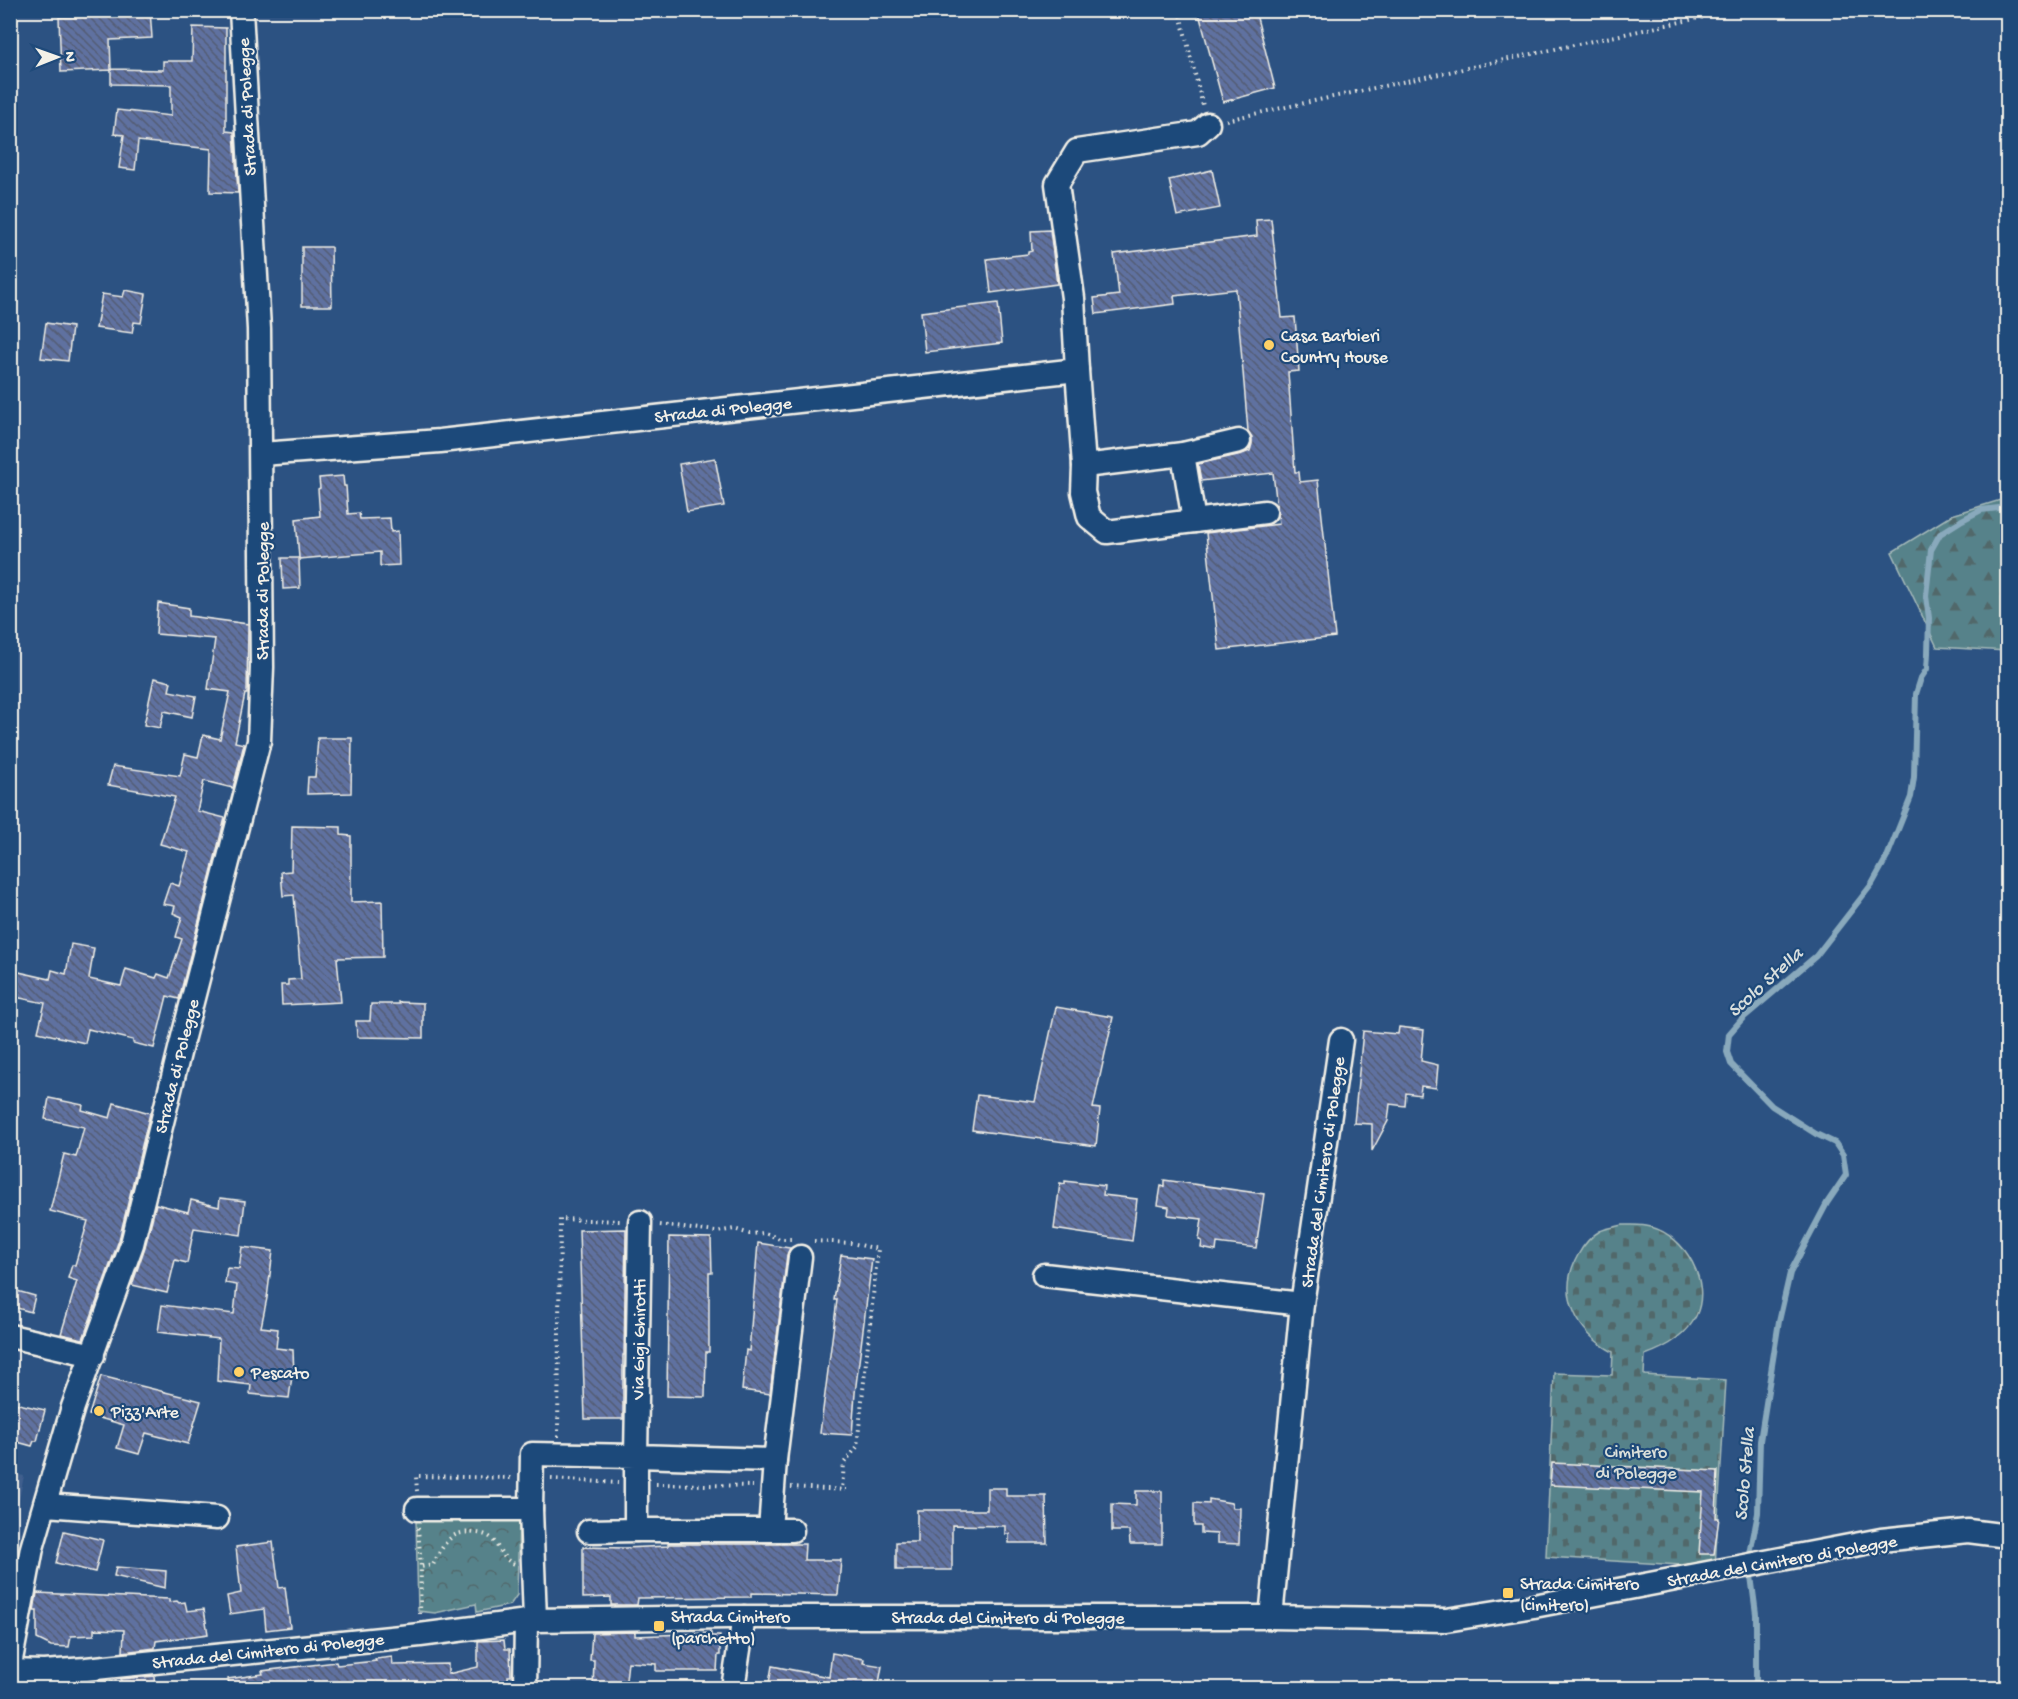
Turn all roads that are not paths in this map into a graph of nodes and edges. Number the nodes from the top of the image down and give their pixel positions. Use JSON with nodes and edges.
{"nodes":[{"id":1,"x":241,"y":10,"type":"edge"},
{"id":2,"x":1208,"y":124,"type":"road end"},
{"id":3,"x":1077,"y":370,"type":"junction"},
{"id":4,"x":1239,"y":441,"type":"dead end"},
{"id":5,"x":261,"y":454,"type":"junction"},
{"id":6,"x":1183,"y":454,"type":"junction"},
{"id":7,"x":1084,"y":466,"type":"junction"},
{"id":8,"x":1265,"y":512,"type":"dead end"},
{"id":9,"x":1194,"y":521,"type":"junction"},
{"id":10,"x":1341,"y":1040,"type":"dead end"},
{"id":11,"x":640,"y":1222,"type":"road end"},
{"id":12,"x":801,"y":1248,"type":"road end"},
{"id":13,"x":1044,"y":1275,"type":"dead end"},
{"id":14,"x":1302,"y":1304,"type":"junction"},
{"id":15,"x":10,"y":1336,"type":"edge"},
{"id":16,"x":93,"y":1355,"type":"junction"},
{"id":17,"x":636,"y":1456,"type":"junction"},
{"id":18,"x":775,"y":1460,"type":"junction"},
{"id":19,"x":46,"y":1505,"type":"junction"},
{"id":20,"x":417,"y":1509,"type":"road end"},
{"id":21,"x":531,"y":1509,"type":"junction"},
{"id":22,"x":217,"y":1518,"type":"dead end"},
{"id":23,"x":636,"y":1530,"type":"junction"},
{"id":24,"x":589,"y":1531,"type":"dead end"},
{"id":25,"x":2007,"y":1536,"type":"edge"},
{"id":26,"x":744,"y":1617,"type":"junction"},
{"id":27,"x":1271,"y":1617,"type":"junction"},
{"id":28,"x":530,"y":1621,"type":"junction"},
{"id":29,"x":10,"y":1665,"type":"edge"},
{"id":30,"x":10,"y":1671,"type":"edge"},
{"id":31,"x":525,"y":1689,"type":"edge"},
{"id":32,"x":733,"y":1689,"type":"edge"}],
"edges":[{"from":1,"to":5,"type":"street","name":"Strada di Polegge"},
{"from":2,"to":3,"type":"street"},
{"from":3,"to":5,"type":"street","name":"Strada di Polegge"},
{"from":3,"to":7,"type":"street"},
{"from":4,"to":6,"type":"street"},
{"from":5,"to":16,"type":"street","name":"Strada di Polegge"},
{"from":6,"to":7,"type":"street"},
{"from":6,"to":9,"type":"street"},
{"from":7,"to":9,"type":"street"},
{"from":8,"to":9,"type":"street"},
{"from":10,"to":14,"type":"street","name":"Strada del Cimitero di Polegge"},
{"from":11,"to":17,"type":"street","name":"Via Gigi Ghirotti"},
{"from":12,"to":18,"type":"street"},
{"from":13,"to":14,"type":"street","name":"Strada del Cimitero di Polegge"},
{"from":14,"to":27,"type":"street","name":"Strada del Cimitero di Polegge"},
{"from":15,"to":16,"type":"street"},
{"from":16,"to":19,"type":"street","name":"Strada di Polegge"},
{"from":17,"to":18,"type":"street"},
{"from":17,"to":21,"type":"street"},
{"from":17,"to":23,"type":"street","name":"Via Gigi Ghirotti"},
{"from":18,"to":23,"type":"street"},
{"from":19,"to":22,"type":"street"},
{"from":19,"to":29,"type":"street","name":"Strada di Polegge"},
{"from":20,"to":21,"type":"street"},
{"from":21,"to":28,"type":"street"},
{"from":23,"to":24,"type":"street"},
{"from":25,"to":27,"type":"street","name":"Strada del Cimitero di Polegge"},
{"from":26,"to":27,"type":"street","name":"Strada del Cimitero di Polegge"},
{"from":26,"to":28,"type":"street","name":"Strada del Cimitero di Polegge"},
{"from":26,"to":32,"type":"street"},
{"from":28,"to":30,"type":"street","name":"Strada del Cimitero di Polegge"},
{"from":28,"to":31,"type":"street"}]}
